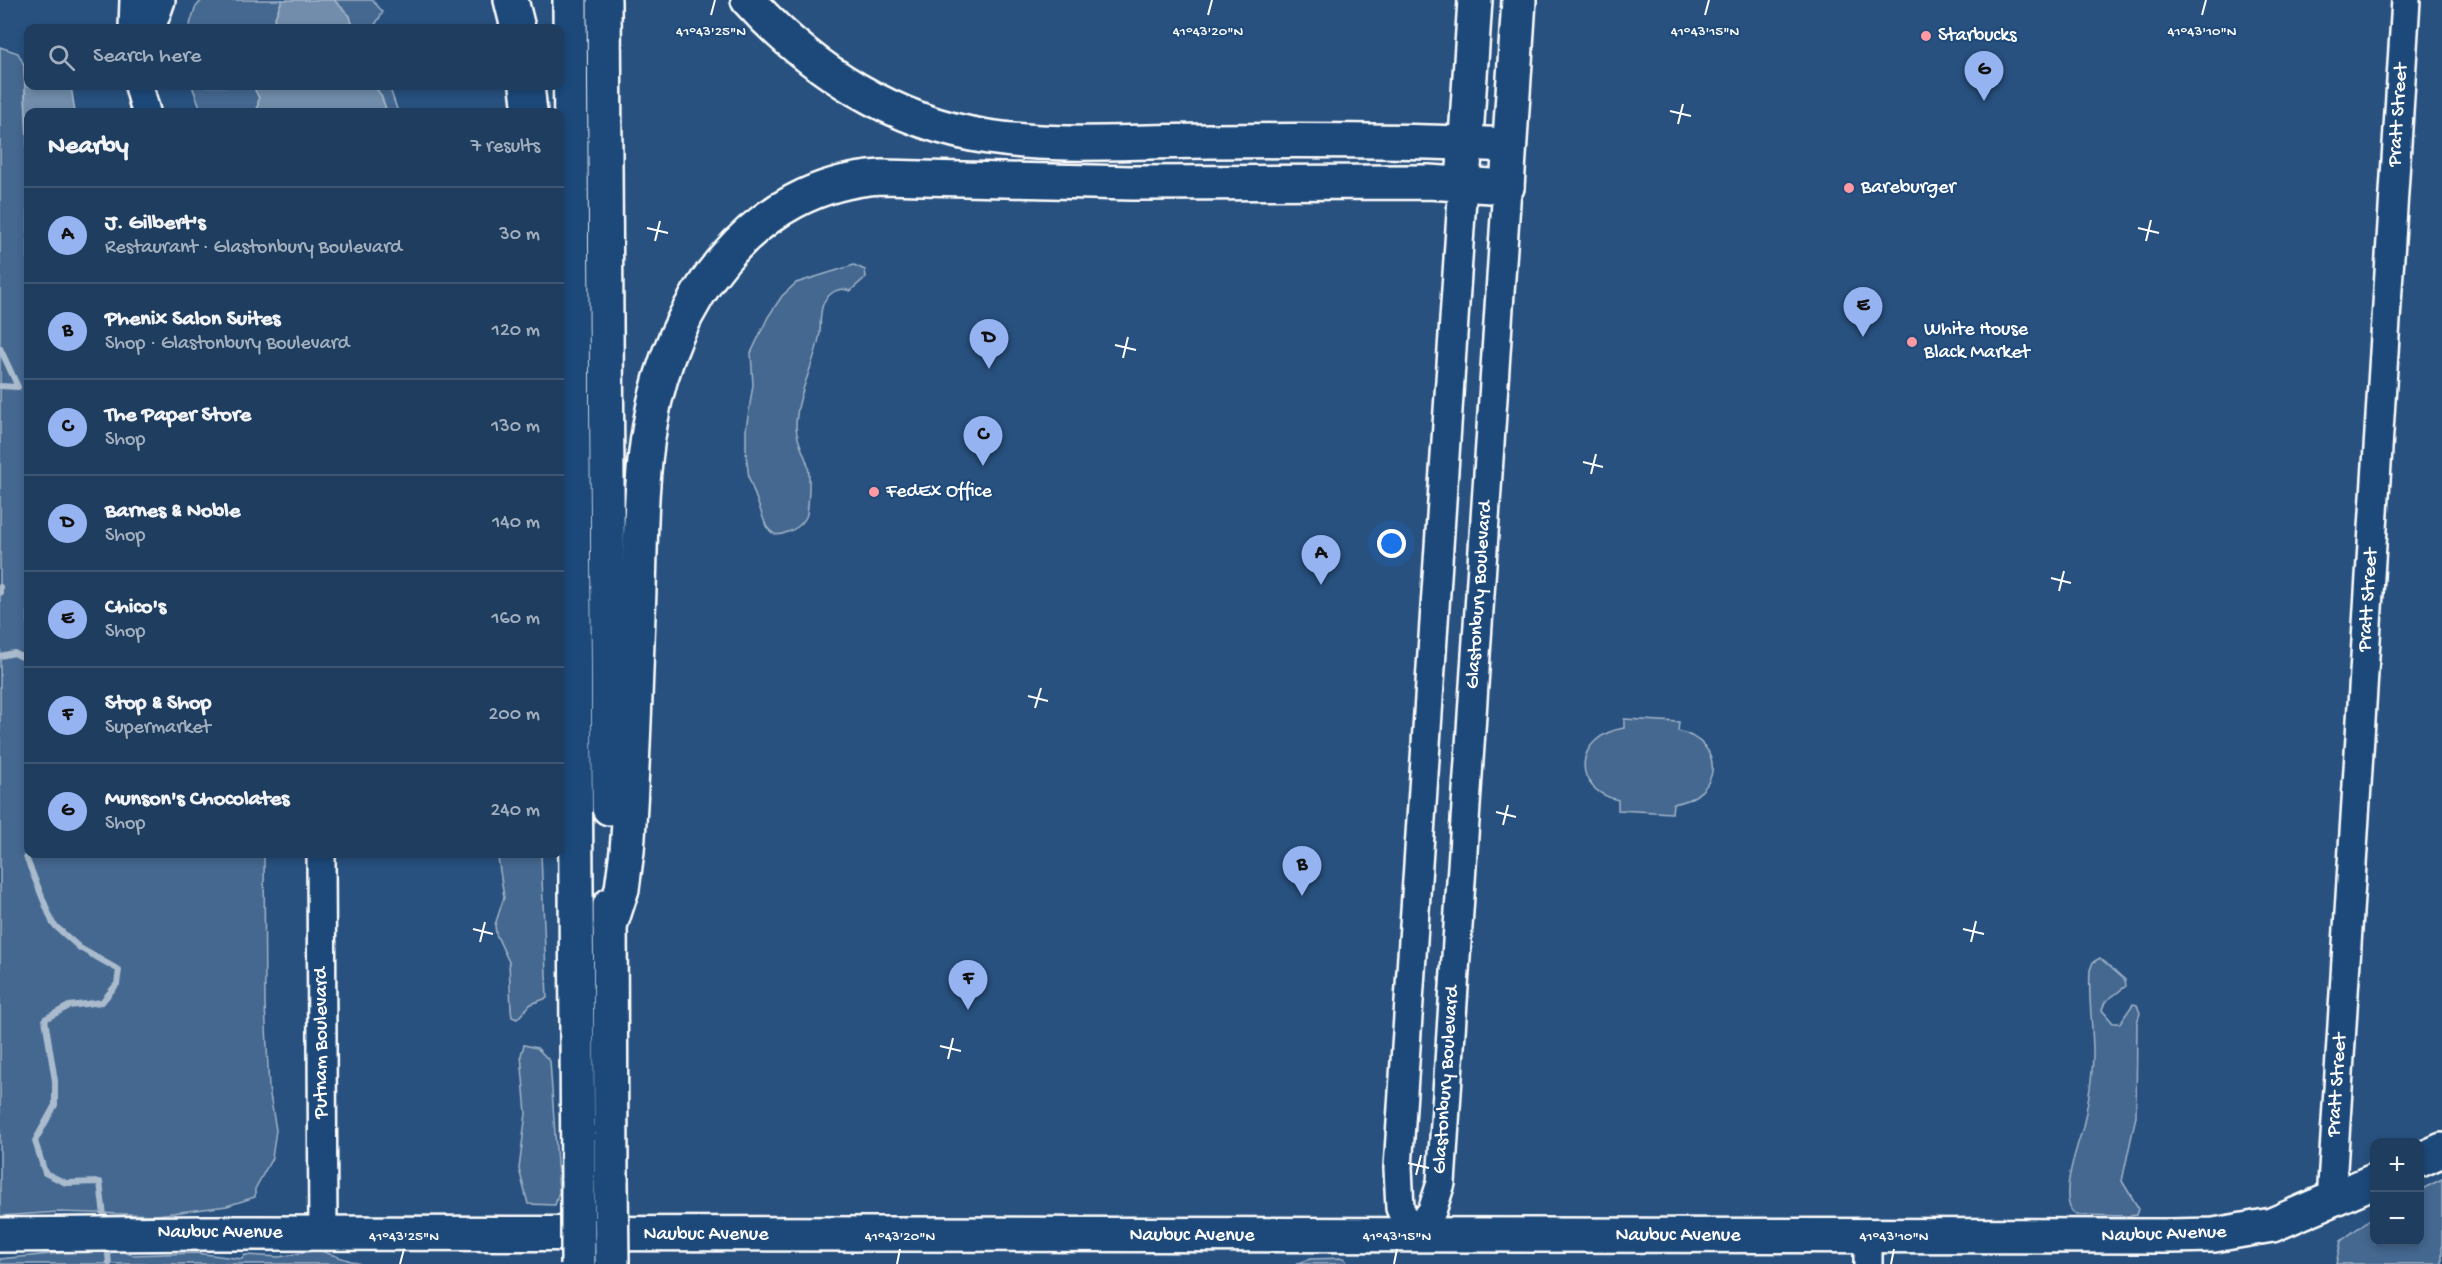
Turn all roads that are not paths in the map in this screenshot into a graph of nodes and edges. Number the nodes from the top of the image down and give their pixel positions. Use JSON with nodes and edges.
{"nodes":[{"id":1,"x":134,"y":0,"type":"edge"},
{"id":2,"x":158,"y":0,"type":"edge"},
{"id":3,"x":511,"y":0,"type":"edge"},
{"id":4,"x":570,"y":0,"type":"edge"},
{"id":5,"x":604,"y":0,"type":"edge"},
{"id":6,"x":748,"y":0,"type":"edge"},
{"id":7,"x":1475,"y":0,"type":"edge"},
{"id":8,"x":1519,"y":0,"type":"edge"},
{"id":9,"x":2406,"y":0,"type":"edge"},
{"id":10,"x":133,"y":24,"type":"edge"},
{"id":11,"x":149,"y":24,"type":"edge"},
{"id":12,"x":517,"y":24,"type":"edge"},
{"id":13,"x":140,"y":90,"type":"edge"},
{"id":14,"x":527,"y":90,"type":"edge"},
{"id":15,"x":145,"y":108,"type":"edge"},
{"id":16,"x":530,"y":108,"type":"edge"},
{"id":17,"x":1465,"y":143,"type":"junction"},
{"id":18,"x":1509,"y":145,"type":"junction"},
{"id":19,"x":1463,"y":183,"type":"junction"},
{"id":20,"x":1507,"y":187,"type":"junction"},
{"id":21,"x":564,"y":515,"type":"edge"},
{"id":22,"x":574,"y":543,"type":"junction"},
{"id":23,"x":1427,"y":731,"type":"junction"},
{"id":24,"x":1471,"y":734,"type":"junction"},
{"id":25,"x":1424,"y":772,"type":"junction"},
{"id":26,"x":1468,"y":775,"type":"junction"},
{"id":27,"x":321,"y":858,"type":"edge"},
{"id":28,"x":610,"y":926,"type":"junction"},
{"id":29,"x":2442,"y":1150,"type":"edge"},
{"id":30,"x":2424,"y":1158,"type":"edge"},
{"id":31,"x":2370,"y":1183,"type":"edge"},
{"id":32,"x":2331,"y":1201,"type":"junction"},
{"id":33,"x":323,"y":1233,"type":"junction"},
{"id":34,"x":0,"y":1235,"type":"edge"},
{"id":35,"x":1412,"y":1236,"type":"junction"},
{"id":36,"x":1868,"y":1250,"type":"edge"},
{"id":37,"x":578,"y":1264,"type":"edge"},
{"id":38,"x":612,"y":1264,"type":"edge"}],
"edges":[{"from":1,"to":10,"type":"street"},
{"from":2,"to":11,"type":"main road"},
{"from":3,"to":12,"type":"main road"},
{"from":4,"to":22,"type":"main road"},
{"from":5,"to":28,"type":"main road"},
{"from":6,"to":17,"type":"main road"},
{"from":7,"to":17,"type":"main road"},
{"from":8,"to":18,"type":"main road","name":"Glastonbury Boulevard"},
{"from":9,"to":32,"type":"street","name":"Pratt Street"},
{"from":13,"to":15,"type":"street"},
{"from":14,"to":16,"type":"main road"},
{"from":17,"to":18,"type":"main road"},
{"from":17,"to":19,"type":"main road"},
{"from":18,"to":20,"type":"main road","name":"Glastonbury Boulevard"},
{"from":19,"to":20,"type":"main road"},
{"from":19,"to":23,"type":"street"},
{"from":19,"to":28,"type":"main road"},
{"from":20,"to":24,"type":"street","name":"Glastonbury Boulevard"},
{"from":21,"to":22,"type":"main road"},
{"from":22,"to":37,"type":"main road","bridge":true},
{"from":23,"to":24,"type":"street"},
{"from":23,"to":25,"type":"street"},
{"from":24,"to":26,"type":"street","name":"Glastonbury Boulevard"},
{"from":25,"to":26,"type":"street"},
{"from":25,"to":35,"type":"street"},
{"from":26,"to":35,"type":"street","name":"Glastonbury Boulevard"},
{"from":27,"to":33,"type":"street","name":"Putnam Boulevard"},
{"from":28,"to":38,"type":"main road","bridge":true},
{"from":29,"to":30,"type":"main road"},
{"from":31,"to":32,"type":"main road","name":"Naubuc Avenue"},
{"from":32,"to":36,"type":"main road","name":"Naubuc Avenue"},
{"from":33,"to":34,"type":"main road","name":"Naubuc Avenue"},
{"from":33,"to":35,"type":"main road","name":"Naubuc Avenue"},
{"from":35,"to":36,"type":"main road","name":"Naubuc Avenue"}]}
